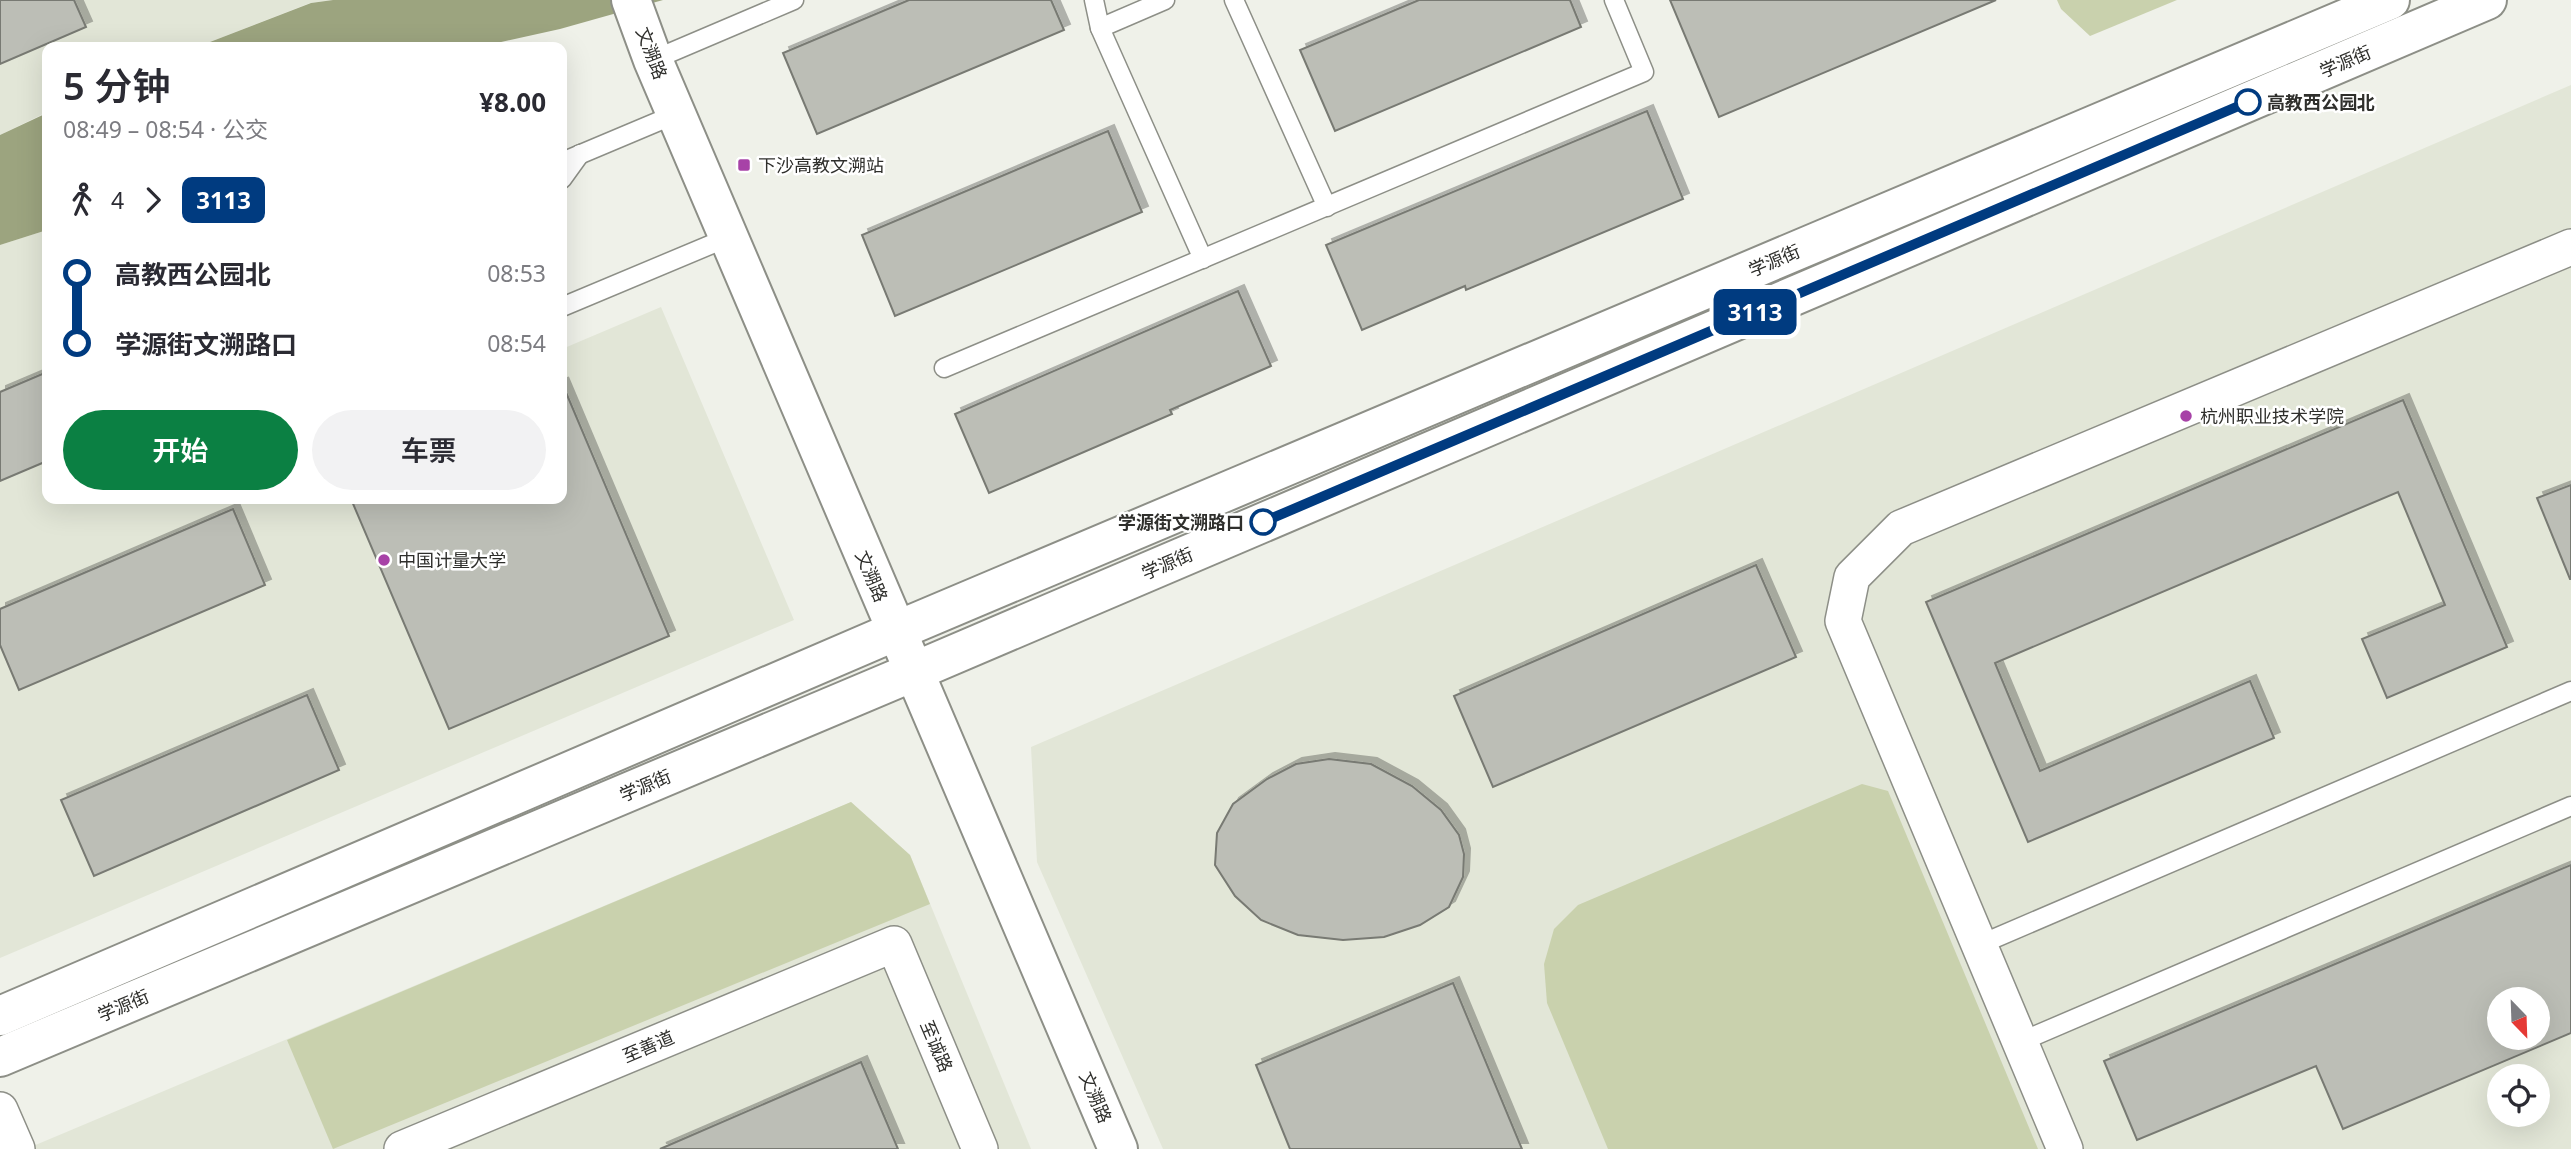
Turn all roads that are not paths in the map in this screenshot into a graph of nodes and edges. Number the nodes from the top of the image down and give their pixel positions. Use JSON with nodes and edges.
{"nodes":[{"id":1,"x":794,"y":0,"type":"edge"},
{"id":2,"x":1094,"y":0,"type":"edge"},
{"id":3,"x":1165,"y":0,"type":"edge"},
{"id":4,"x":1234,"y":0,"type":"edge"},
{"id":5,"x":1614,"y":0,"type":"edge"},
{"id":6,"x":2390,"y":0,"type":"edge"},
{"id":7,"x":2487,"y":0,"type":"edge"},
{"id":8,"x":634,"y":7,"type":"edge"},
{"id":9,"x":1100,"y":27,"type":"junction"},
{"id":10,"x":653,"y":60,"type":"junction"},
{"id":11,"x":676,"y":114,"type":"junction"},
{"id":12,"x":580,"y":154,"type":"junction"},
{"id":13,"x":567,"y":160,"type":"edge"},
{"id":14,"x":567,"y":172,"type":"edge"},
{"id":15,"x":1327,"y":207,"type":"junction"},
{"id":16,"x":729,"y":237,"type":"junction"},
{"id":17,"x":2571,"y":247,"type":"edge"},
{"id":18,"x":1203,"y":259,"type":"junction"},
{"id":19,"x":567,"y":305,"type":"edge"},
{"id":20,"x":944,"y":368,"type":"dead end"},
{"id":21,"x":895,"y":631,"type":"junction"},
{"id":22,"x":913,"y":671,"type":"junction"},
{"id":23,"x":2571,"y":691,"type":"edge"},
{"id":24,"x":2571,"y":806,"type":"edge"},
{"id":25,"x":894,"y":944,"type":"joint"},
{"id":26,"x":1979,"y":945,"type":"junction"},
{"id":27,"x":0,"y":1016,"type":"edge"},
{"id":28,"x":2020,"y":1042,"type":"junction"},
{"id":29,"x":0,"y":1057,"type":"edge"},
{"id":30,"x":0,"y":1110,"type":"edge"},
{"id":31,"x":17,"y":1149,"type":"edge"},
{"id":32,"x":401,"y":1149,"type":"edge"},
{"id":33,"x":980,"y":1149,"type":"edge"},
{"id":34,"x":1118,"y":1149,"type":"edge"},
{"id":35,"x":2065,"y":1149,"type":"edge"}],
"edges":[{"from":1,"to":10,"type":"lane"},
{"from":2,"to":9,"type":"lane"},
{"from":3,"to":9,"type":"lane"},
{"from":4,"to":15,"type":"lane"},
{"from":5,"to":15,"type":"lane"},
{"from":6,"to":21,"type":"main road","name":"学源街"},
{"from":7,"to":22,"type":"main road","name":"学源街"},
{"from":8,"to":10,"type":"main road","name":"文溯路"},
{"from":9,"to":18,"type":"lane"},
{"from":10,"to":11,"type":"main road","name":"文溯路"},
{"from":11,"to":12,"type":"lane"},
{"from":11,"to":16,"type":"main road","name":"文溯路"},
{"from":12,"to":13,"type":"lane"},
{"from":12,"to":14,"type":"lane"},
{"from":15,"to":18,"type":"lane"},
{"from":16,"to":19,"type":"lane"},
{"from":16,"to":21,"type":"main road","name":"文溯路"},
{"from":17,"to":26,"type":"street"},
{"from":18,"to":20,"type":"lane"},
{"from":21,"to":22,"type":"main road","name":"文溯路"},
{"from":21,"to":27,"type":"main road","name":"学源街"},
{"from":22,"to":29,"type":"main road","name":"学源街"},
{"from":22,"to":34,"type":"main road","name":"文溯路"},
{"from":23,"to":26,"type":"lane"},
{"from":24,"to":28,"type":"lane"},
{"from":25,"to":32,"type":"street","name":"至善道"},
{"from":25,"to":33,"type":"street","name":"至诚路"},
{"from":26,"to":28,"type":"street"},
{"from":28,"to":35,"type":"street"},
{"from":30,"to":31,"type":"street"}]}
